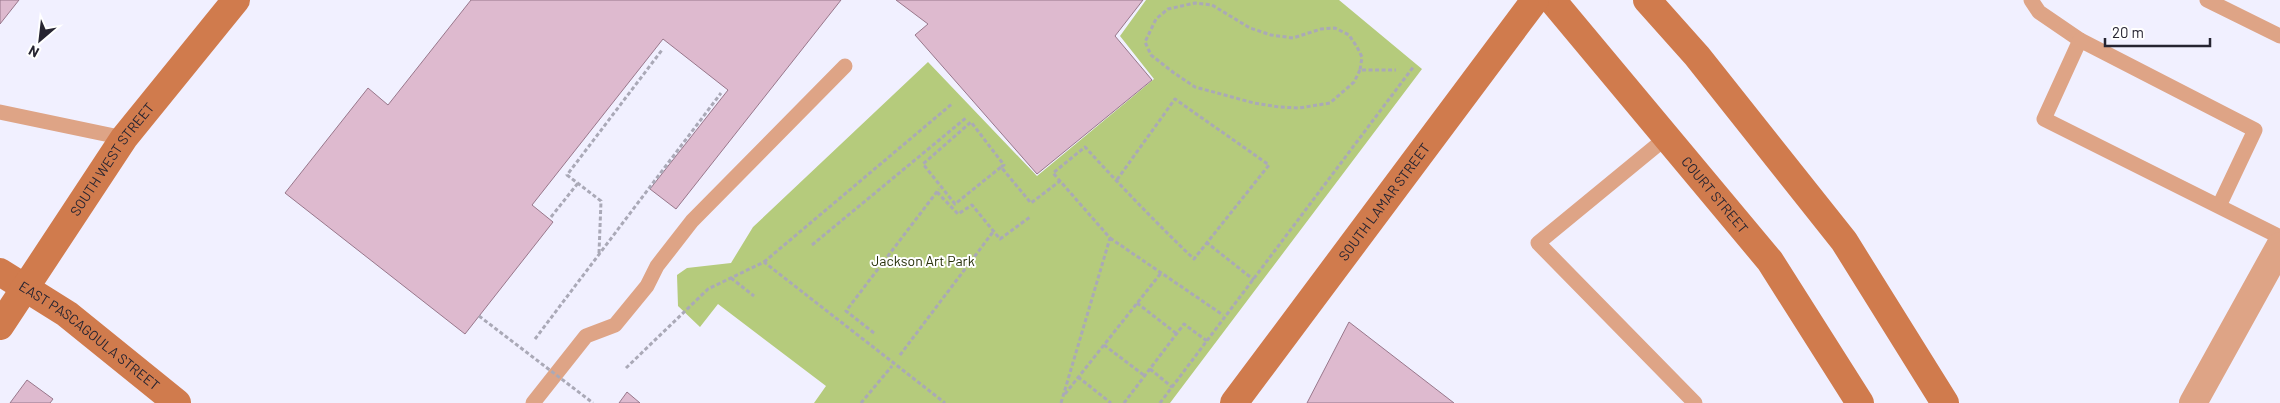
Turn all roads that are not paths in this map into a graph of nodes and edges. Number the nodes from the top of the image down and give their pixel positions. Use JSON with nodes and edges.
{"nodes":[{"id":1,"x":236,"y":0,"type":"edge"},
{"id":2,"x":1535,"y":0,"type":"edge"},
{"id":3,"x":1552,"y":0,"type":"edge"},
{"id":4,"x":1647,"y":0,"type":"edge"},
{"id":5,"x":2031,"y":0,"type":"edge"},
{"id":6,"x":2214,"y":2,"type":"edge"},
{"id":7,"x":2280,"y":36,"type":"edge"},
{"id":8,"x":2080,"y":40,"type":"junction"},
{"id":9,"x":845,"y":66,"type":"dead end"},
{"id":10,"x":0,"y":112,"type":"edge"},
{"id":11,"x":1667,"y":137,"type":"junction"},
{"id":12,"x":124,"y":138,"type":"junction"},
{"id":13,"x":2219,"y":206,"type":"junction"},
{"id":14,"x":2280,"y":237,"type":"edge"},
{"id":15,"x":2280,"y":246,"type":"edge"},
{"id":16,"x":0,"y":272,"type":"edge"},
{"id":17,"x":25,"y":288,"type":"junction"},
{"id":18,"x":0,"y":326,"type":"edge"},
{"id":19,"x":177,"y":403,"type":"edge"},
{"id":20,"x":533,"y":403,"type":"edge"},
{"id":21,"x":1234,"y":403,"type":"edge"},
{"id":22,"x":1695,"y":403,"type":"edge"},
{"id":23,"x":1860,"y":403,"type":"edge"},
{"id":24,"x":1945,"y":403,"type":"edge"},
{"id":25,"x":2193,"y":403,"type":"edge"}],
"edges":[{"from":1,"to":12,"type":"street","name":"SOUTH WEST STREET"},
{"from":2,"to":21,"type":"street","name":"SOUTH LAMAR STREET"},
{"from":3,"to":11,"type":"street","name":"COURT STREET"},
{"from":4,"to":24,"type":"street"},
{"from":5,"to":8,"type":"lane"},
{"from":6,"to":7,"type":"lane"},
{"from":8,"to":13,"type":"lane"},
{"from":8,"to":13,"type":"lane"},
{"from":9,"to":20,"type":"lane"},
{"from":10,"to":12,"type":"lane"},
{"from":11,"to":22,"type":"lane"},
{"from":11,"to":23,"type":"street","name":"COURT STREET"},
{"from":12,"to":17,"type":"street","name":"SOUTH WEST STREET"},
{"from":13,"to":14,"type":"lane"},
{"from":15,"to":25,"type":"street"},
{"from":16,"to":17,"type":"street","name":"EAST PASCAGOULA STREET"},
{"from":17,"to":18,"type":"street","name":"SOUTH WEST STREET"},
{"from":17,"to":19,"type":"street","name":"EAST PASCAGOULA STREET"}]}
